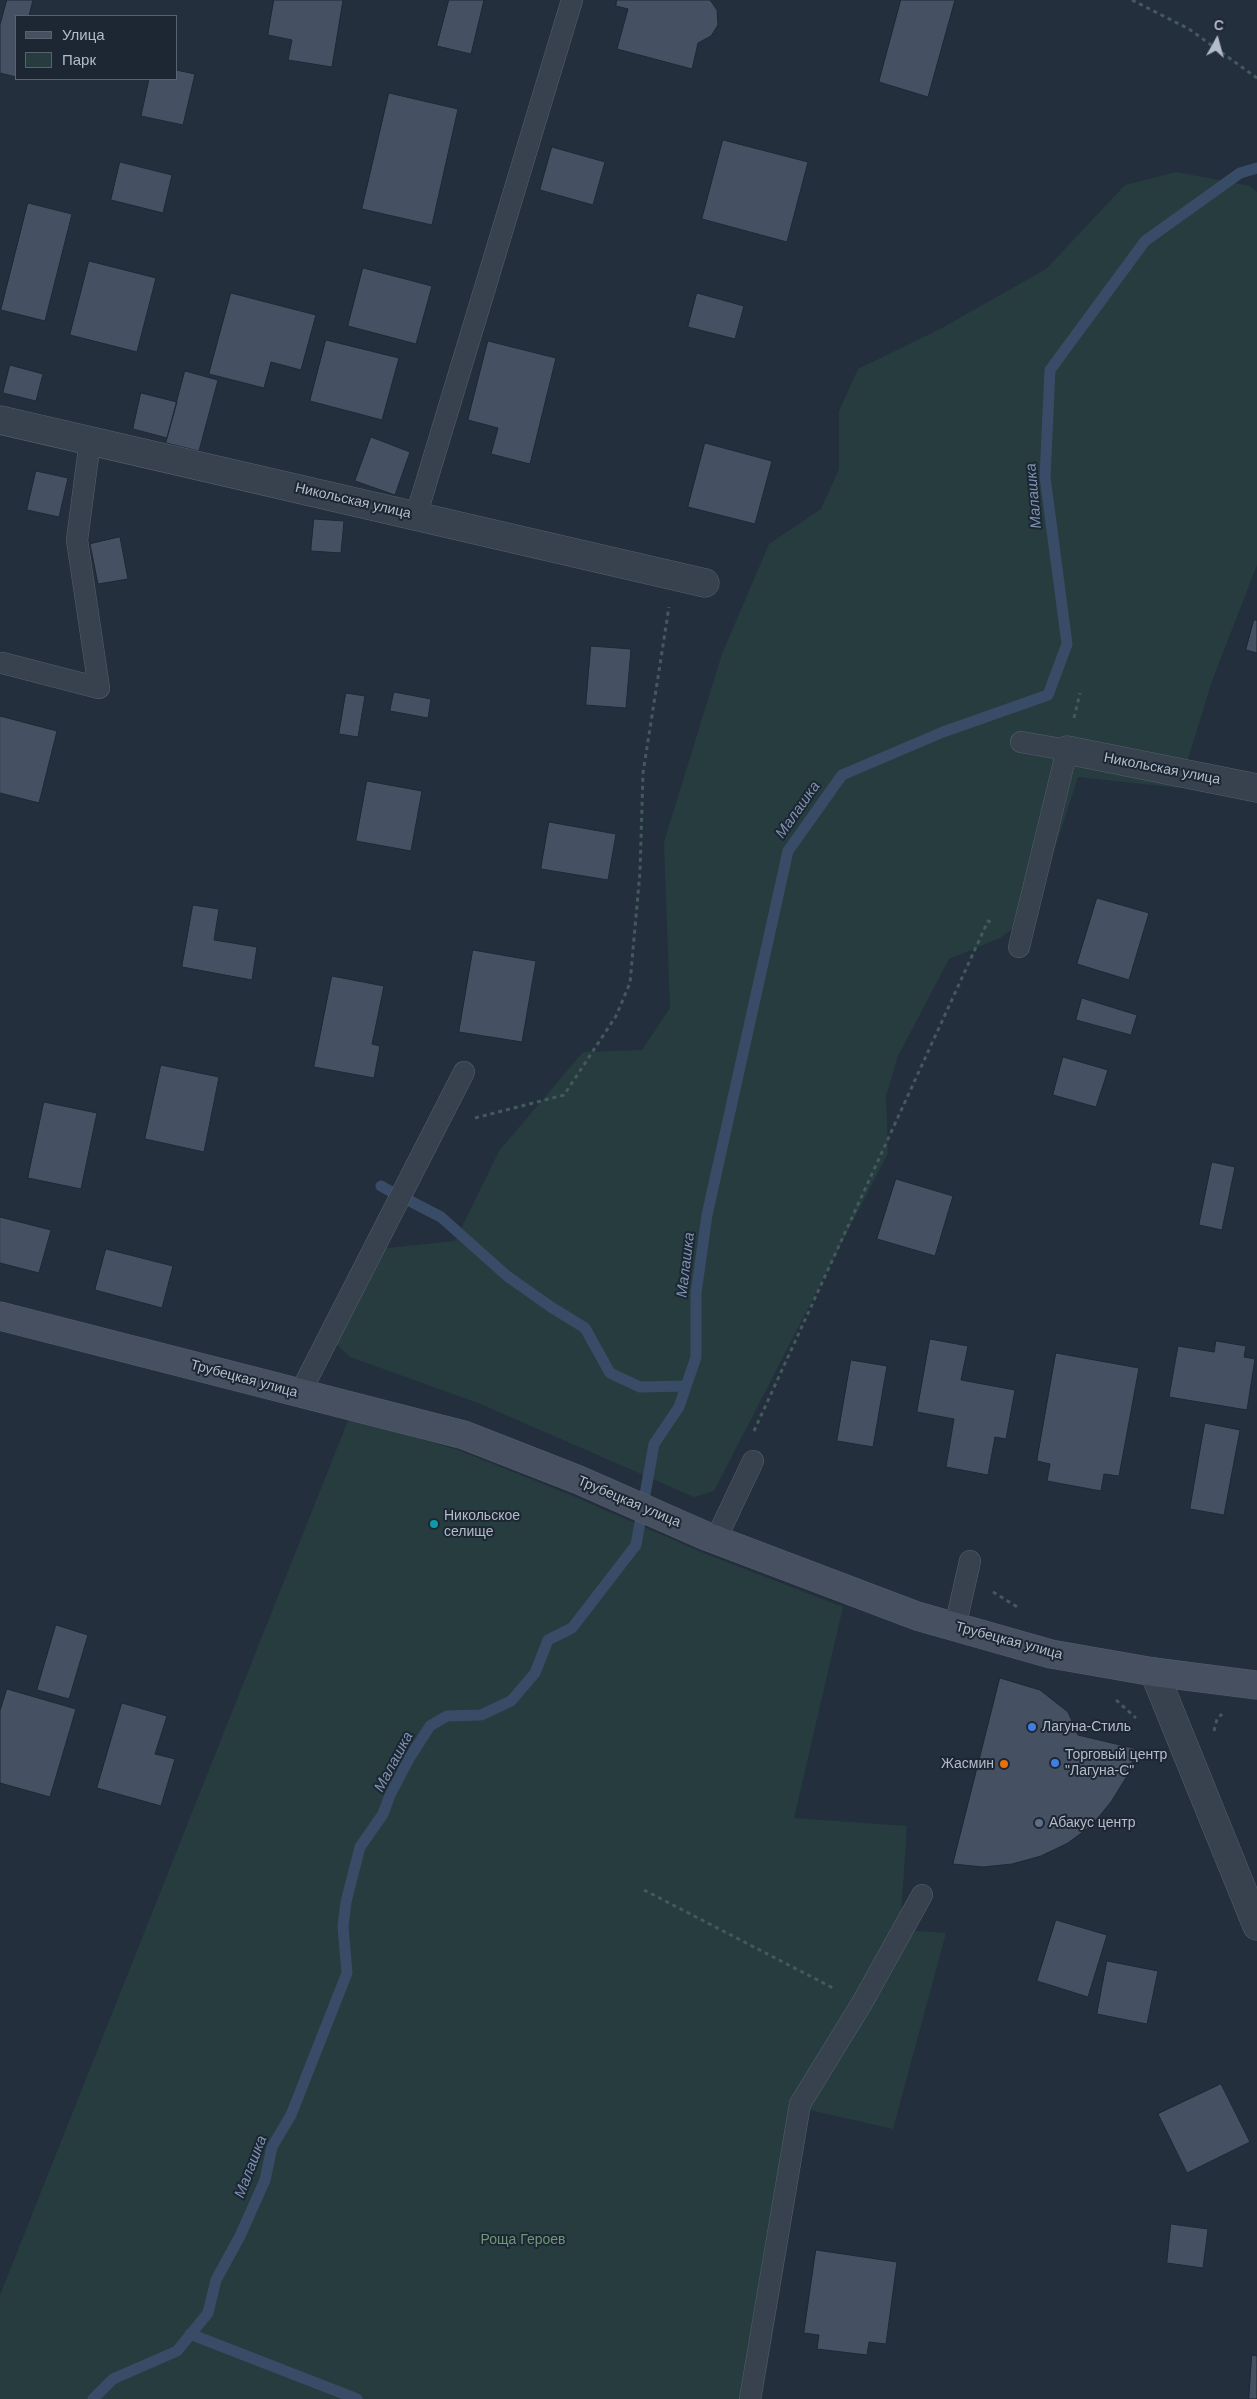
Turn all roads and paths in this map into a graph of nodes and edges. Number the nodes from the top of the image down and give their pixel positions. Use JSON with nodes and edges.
{"nodes":[{"id":1,"x":572,"y":0,"type":"edge"},
{"id":2,"x":1132,"y":0,"type":"edge"},
{"id":3,"x":1257,"y":78,"type":"edge"},
{"id":4,"x":0,"y":420,"type":"edge"},
{"id":5,"x":90,"y":441,"type":"junction"},
{"id":6,"x":416,"y":516,"type":"junction"},
{"id":7,"x":674,"y":576,"type":"junction"},
{"id":8,"x":705,"y":583,"type":"dead end"},
{"id":9,"x":2,"y":663,"type":"dead end"},
{"id":10,"x":1021,"y":742,"type":"dead end"},
{"id":11,"x":1066,"y":750,"type":"junction"},
{"id":12,"x":1257,"y":788,"type":"edge"},
{"id":13,"x":1020,"y":940,"type":"joint"},
{"id":14,"x":464,"y":1072,"type":"dead end"},
{"id":15,"x":435,"y":1128,"type":"junction"},
{"id":16,"x":0,"y":1316,"type":"edge"},
{"id":17,"x":300,"y":1393,"type":"junction"},
{"id":18,"x":754,"y":1432,"type":"dead end"},
{"id":19,"x":753,"y":1461,"type":"dead end"},
{"id":20,"x":711,"y":1538,"type":"junction"},
{"id":21,"x":969,"y":1568,"type":"joint"},
{"id":22,"x":1025,"y":1612,"type":"dead end"},
{"id":23,"x":955,"y":1627,"type":"junction"},
{"id":24,"x":1154,"y":1672,"type":"junction"},
{"id":25,"x":1257,"y":1685,"type":"edge"},
{"id":26,"x":1112,"y":1696,"type":"dead end"},
{"id":27,"x":1223,"y":1713,"type":"dead end"},
{"id":28,"x":1139,"y":1720,"type":"dead end"},
{"id":29,"x":1212,"y":1738,"type":"dead end"},
{"id":30,"x":644,"y":1890,"type":"dead end"},
{"id":31,"x":922,"y":1895,"type":"dead end"},
{"id":32,"x":1257,"y":1926,"type":"edge"},
{"id":33,"x":862,"y":2003,"type":"junction"},
{"id":34,"x":750,"y":2399,"type":"edge"}],
"edges":[{"from":1,"to":6,"type":"lane"},
{"from":2,"to":3,"type":"path"},
{"from":4,"to":5,"type":"street","name":"Никольская улица"},
{"from":5,"to":6,"type":"street","name":"Никольская улица"},
{"from":5,"to":9,"type":"lane"},
{"from":6,"to":7,"type":"street","name":"Никольская улица"},
{"from":7,"to":8,"type":"street","name":"Никольская улица"},
{"from":7,"to":15,"type":"path"},
{"from":10,"to":11,"type":"lane"},
{"from":11,"to":12,"type":"street","name":"Никольская улица"},
{"from":11,"to":13,"type":"lane"},
{"from":13,"to":18,"type":"path"},
{"from":14,"to":15,"type":"lane"},
{"from":15,"to":17,"type":"lane"},
{"from":16,"to":17,"type":"main road","name":"Трубецкая улица"},
{"from":17,"to":20,"type":"main road","name":"Трубецкая улица"},
{"from":19,"to":20,"type":"lane"},
{"from":20,"to":23,"type":"main road","name":"Трубецкая улица"},
{"from":21,"to":22,"type":"path"},
{"from":21,"to":23,"type":"lane"},
{"from":23,"to":24,"type":"main road","name":"Трубецкая улица"},
{"from":24,"to":25,"type":"main road","name":"Трубецкая улица"},
{"from":24,"to":32,"type":"street"},
{"from":26,"to":28,"type":"path"},
{"from":27,"to":29,"type":"path"},
{"from":30,"to":33,"type":"path"},
{"from":31,"to":33,"type":"lane"},
{"from":33,"to":34,"type":"lane"}]}
